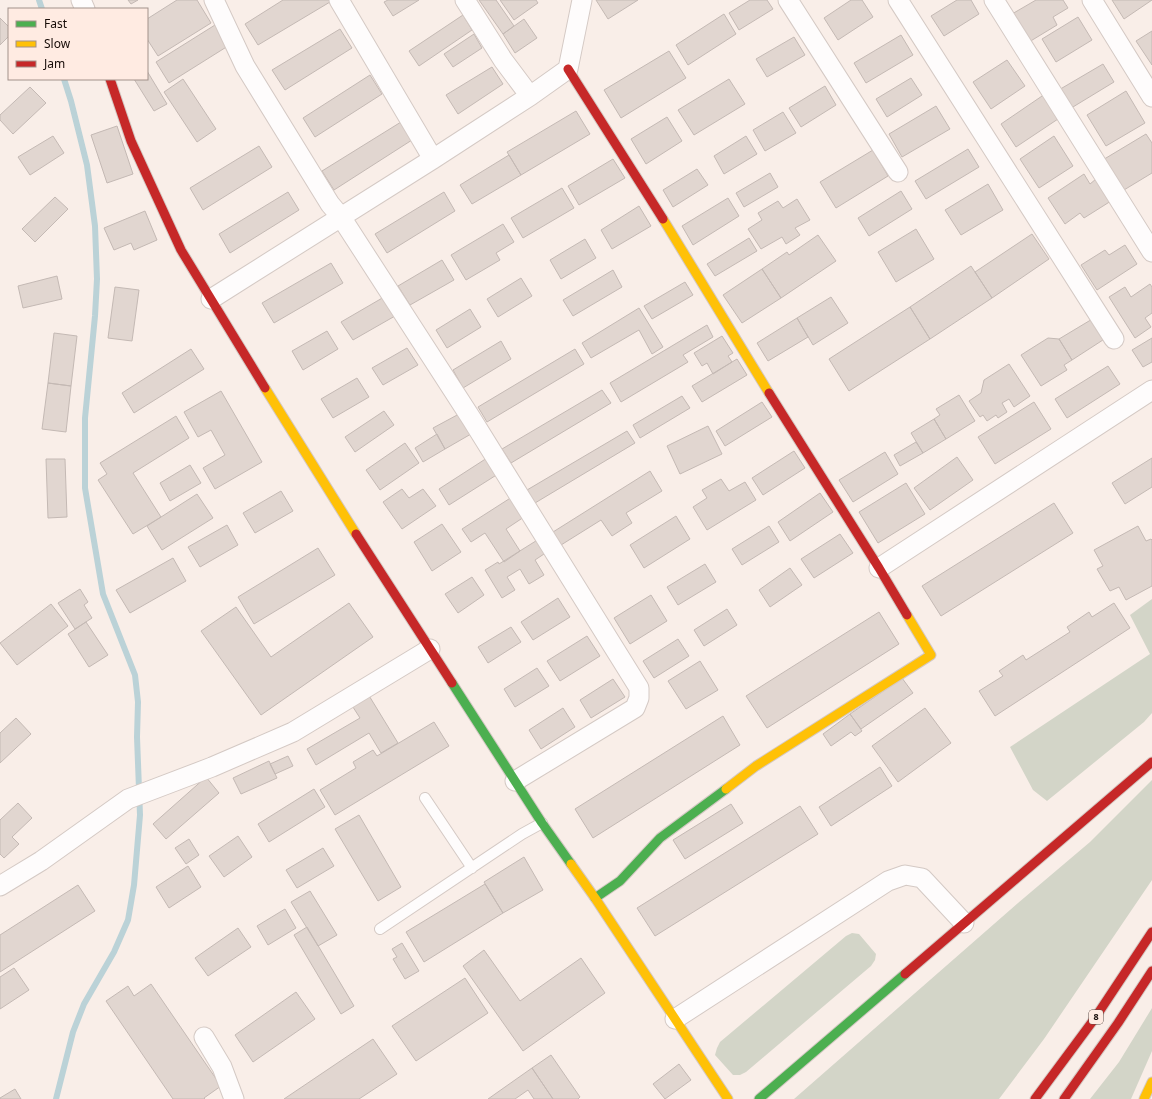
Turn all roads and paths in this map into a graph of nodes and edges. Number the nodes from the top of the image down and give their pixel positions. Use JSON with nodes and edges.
{"nodes":[{"id":1,"x":214,"y":0,"type":"edge"},
{"id":2,"x":339,"y":0,"type":"edge"},
{"id":3,"x":465,"y":0,"type":"edge"},
{"id":4,"x":582,"y":0,"type":"edge"},
{"id":5,"x":788,"y":0,"type":"edge"},
{"id":6,"x":898,"y":0,"type":"edge"},
{"id":7,"x":994,"y":0,"type":"edge"},
{"id":8,"x":1092,"y":0,"type":"edge"},
{"id":9,"x":568,"y":69,"type":"junction"},
{"id":10,"x":110,"y":80,"type":"edge"},
{"id":11,"x":530,"y":96,"type":"junction"},
{"id":12,"x":1152,"y":97,"type":"edge"},
{"id":13,"x":433,"y":159,"type":"junction"},
{"id":14,"x":898,"y":172,"type":"dead end"},
{"id":15,"x":341,"y":217,"type":"junction"},
{"id":16,"x":1152,"y":252,"type":"edge"},
{"id":17,"x":211,"y":299,"type":"junction"},
{"id":18,"x":1114,"y":338,"type":"dead end"},
{"id":19,"x":1152,"y":390,"type":"edge"},
{"id":20,"x":879,"y":568,"type":"junction"},
{"id":21,"x":430,"y":649,"type":"junction"},
{"id":22,"x":1152,"y":762,"type":"edge"},
{"id":23,"x":515,"y":781,"type":"junction"},
{"id":24,"x":425,"y":798,"type":"dead end"},
{"id":25,"x":542,"y":823,"type":"junction"},
{"id":26,"x":472,"y":868,"type":"junction"},
{"id":27,"x":0,"y":886,"type":"edge"},
{"id":28,"x":595,"y":898,"type":"junction"},
{"id":29,"x":964,"y":923,"type":"junction"},
{"id":30,"x":380,"y":929,"type":"dead end"},
{"id":31,"x":1152,"y":932,"type":"edge"},
{"id":32,"x":1152,"y":971,"type":"edge"},
{"id":33,"x":675,"y":1019,"type":"junction"},
{"id":34,"x":204,"y":1037,"type":"dead end"},
{"id":35,"x":1152,"y":1082,"type":"edge"},
{"id":36,"x":234,"y":1099,"type":"edge"},
{"id":37,"x":728,"y":1099,"type":"edge"},
{"id":38,"x":759,"y":1099,"type":"edge"},
{"id":39,"x":1035,"y":1099,"type":"edge"},
{"id":40,"x":1064,"y":1099,"type":"edge"},
{"id":41,"x":1144,"y":1099,"type":"edge"}],
"edges":[{"from":1,"to":15,"type":"street"},
{"from":2,"to":13,"type":"street"},
{"from":3,"to":11,"type":"street"},
{"from":4,"to":9,"type":"street"},
{"from":5,"to":14,"type":"street"},
{"from":6,"to":18,"type":"street"},
{"from":7,"to":16,"type":"street"},
{"from":8,"to":12,"type":"street"},
{"from":9,"to":11,"type":"street"},
{"from":9,"to":20,"type":"main road"},
{"from":10,"to":17,"type":"main road"},
{"from":11,"to":13,"type":"street"},
{"from":13,"to":15,"type":"street"},
{"from":15,"to":17,"type":"street"},
{"from":15,"to":23,"type":"street"},
{"from":17,"to":21,"type":"main road"},
{"from":19,"to":20,"type":"street"},
{"from":20,"to":28,"type":"main road"},
{"from":21,"to":23,"type":"main road"},
{"from":21,"to":27,"type":"street"},
{"from":22,"to":29,"type":"main road"},
{"from":23,"to":25,"type":"main road"},
{"from":24,"to":26,"type":"lane"},
{"from":25,"to":26,"type":"lane"},
{"from":25,"to":28,"type":"main road"},
{"from":26,"to":30,"type":"lane"},
{"from":28,"to":33,"type":"main road"},
{"from":29,"to":33,"type":"street"},
{"from":29,"to":38,"type":"main road"},
{"from":31,"to":39,"type":"main road","number":"8"},
{"from":32,"to":40,"type":"main road","number":"8"},
{"from":33,"to":37,"type":"main road"},
{"from":34,"to":36,"type":"street"},
{"from":35,"to":41,"type":"main road"}]}
